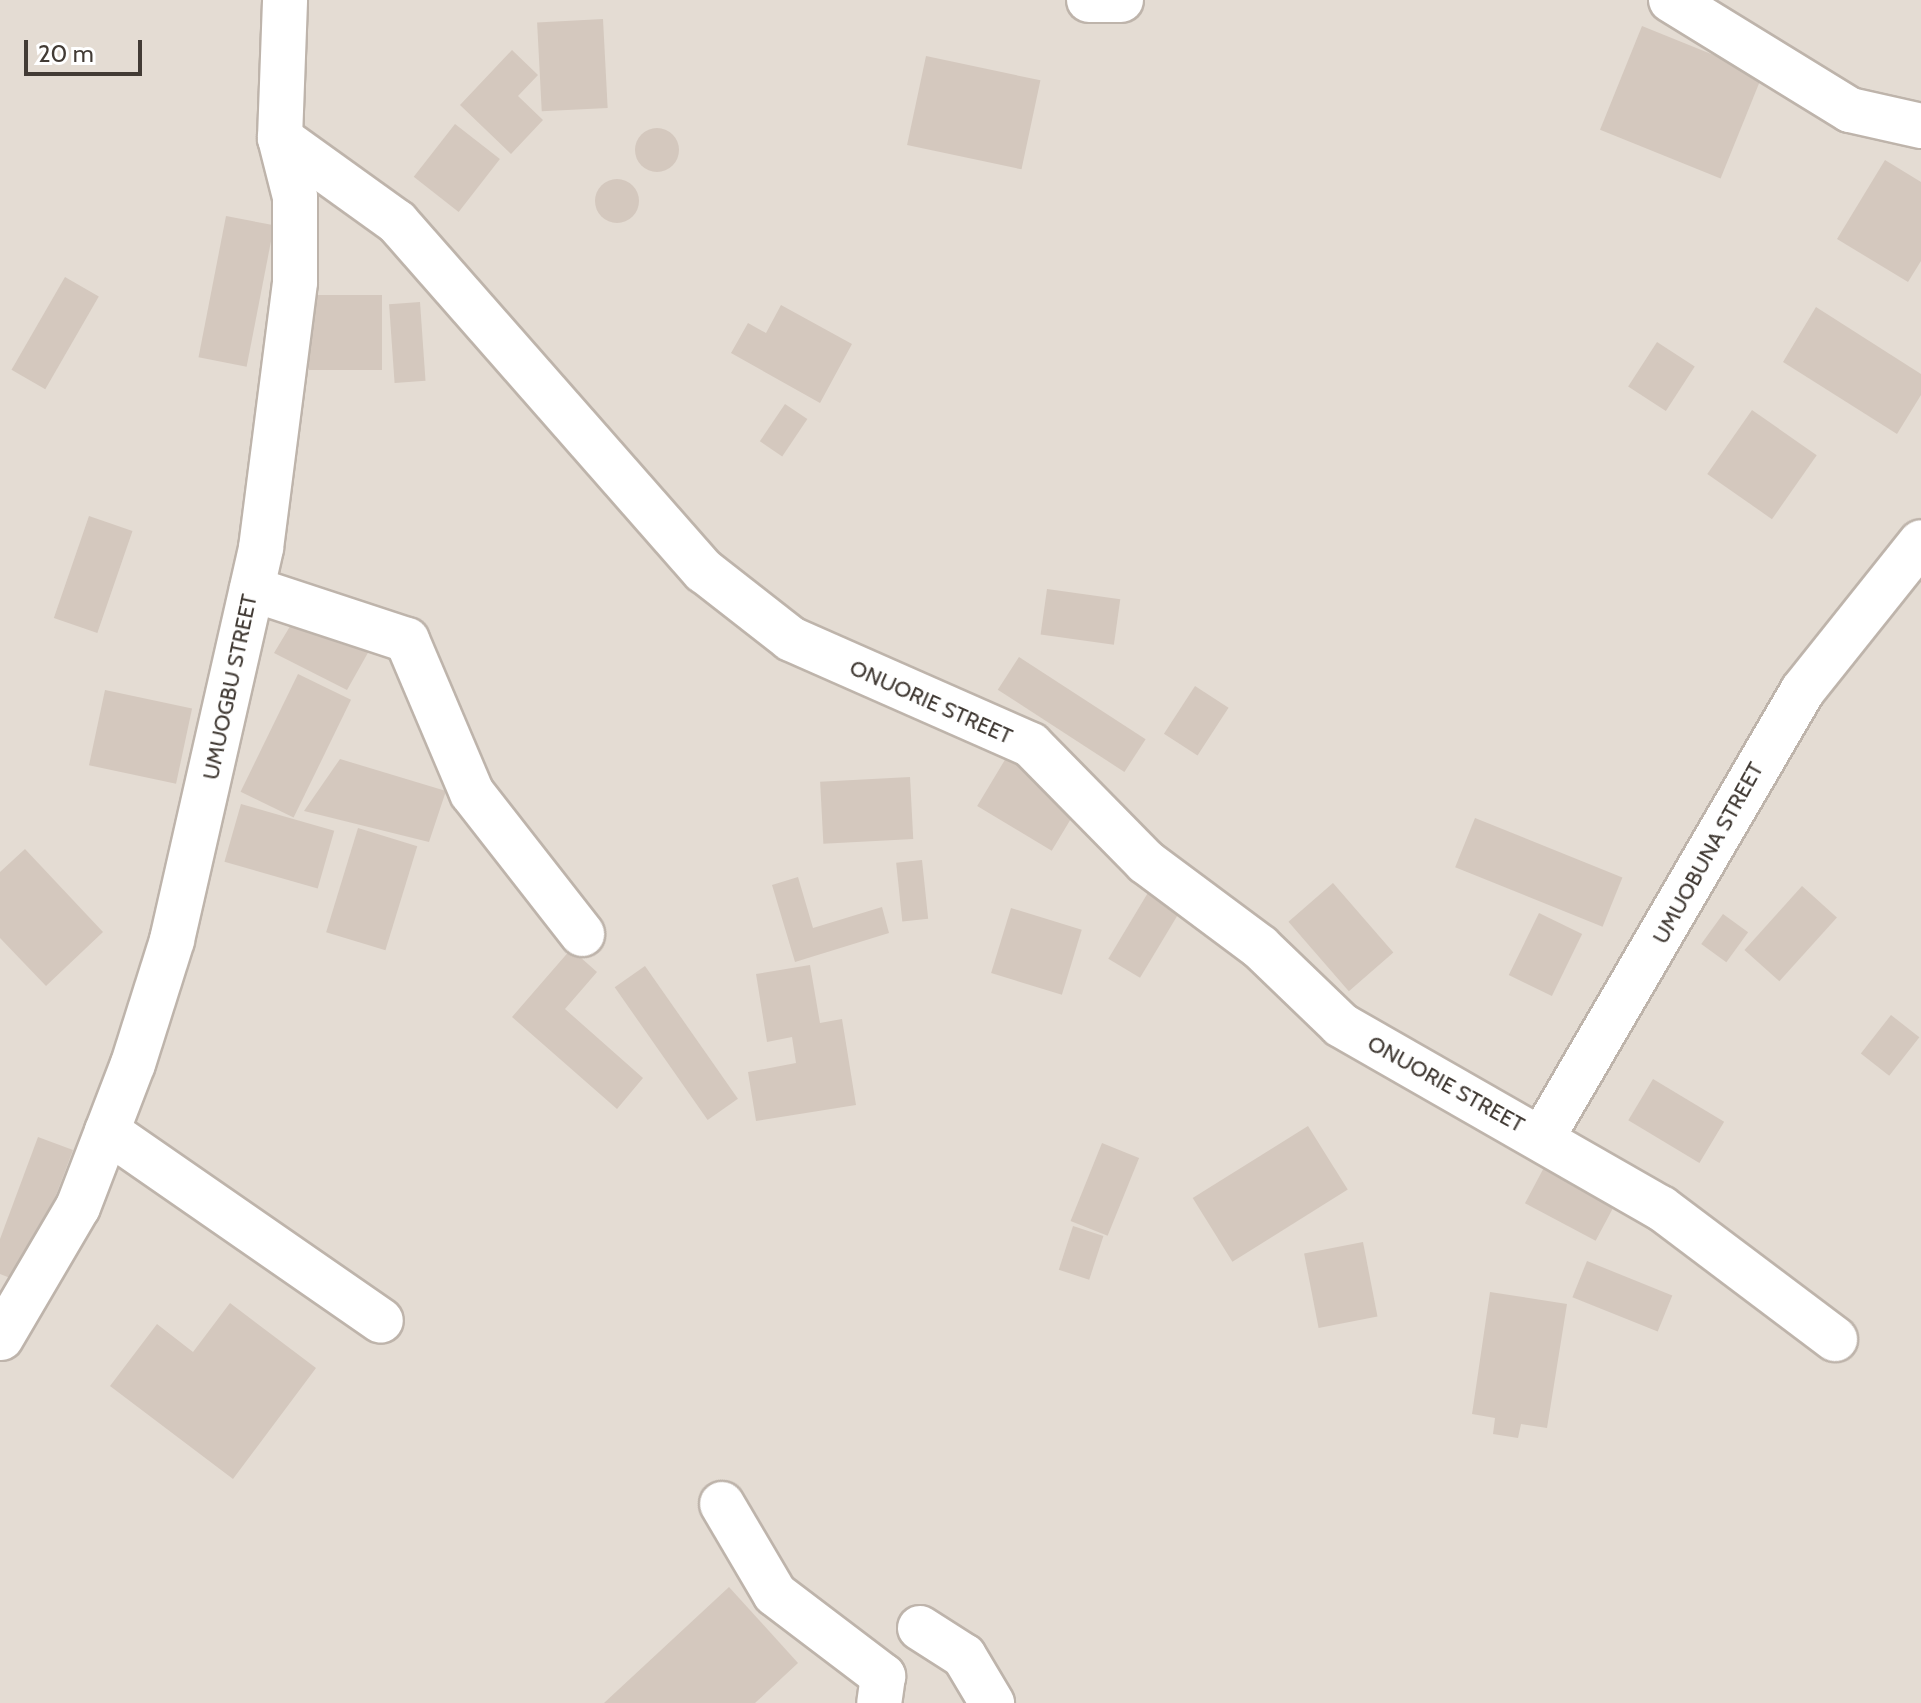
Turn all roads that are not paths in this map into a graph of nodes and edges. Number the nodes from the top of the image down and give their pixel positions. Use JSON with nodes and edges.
{"nodes":[{"id":1,"x":289,"y":0,"type":"edge"},
{"id":2,"x":1089,"y":0,"type":"edge"},
{"id":3,"x":1121,"y":0,"type":"edge"},
{"id":4,"x":1671,"y":0,"type":"edge"},
{"id":5,"x":1921,"y":126,"type":"edge"},
{"id":6,"x":280,"y":138,"type":"junction"},
{"id":7,"x":1921,"y":542,"type":"edge"},
{"id":8,"x":252,"y":589,"type":"junction"},
{"id":9,"x":582,"y":934,"type":"dead end"},
{"id":10,"x":107,"y":1131,"type":"junction"},
{"id":11,"x":1542,"y":1138,"type":"junction"},
{"id":12,"x":381,"y":1321,"type":"dead end"},
{"id":13,"x":1,"y":1338,"type":"edge"},
{"id":14,"x":1835,"y":1339,"type":"dead end"},
{"id":15,"x":722,"y":1504,"type":"dead end"},
{"id":16,"x":920,"y":1628,"type":"dead end"},
{"id":17,"x":879,"y":1703,"type":"edge"},
{"id":18,"x":992,"y":1703,"type":"edge"}],
"edges":[{"from":1,"to":6,"type":"street","name":"UMUOGBU STREET"},
{"from":2,"to":3,"type":"street"},
{"from":4,"to":5,"type":"street"},
{"from":6,"to":8,"type":"street","name":"UMUOGBU STREET"},
{"from":6,"to":11,"type":"street","name":"ONUORIE STREET"},
{"from":7,"to":11,"type":"street","name":"UMUOBUNA STREET"},
{"from":8,"to":9,"type":"street"},
{"from":8,"to":10,"type":"street","name":"UMUOGBU STREET"},
{"from":10,"to":12,"type":"street"},
{"from":10,"to":13,"type":"street","name":"UMUOGBU STREET"},
{"from":11,"to":14,"type":"street","name":"ONUORIE STREET"},
{"from":15,"to":17,"type":"street"},
{"from":16,"to":18,"type":"street"}]}
